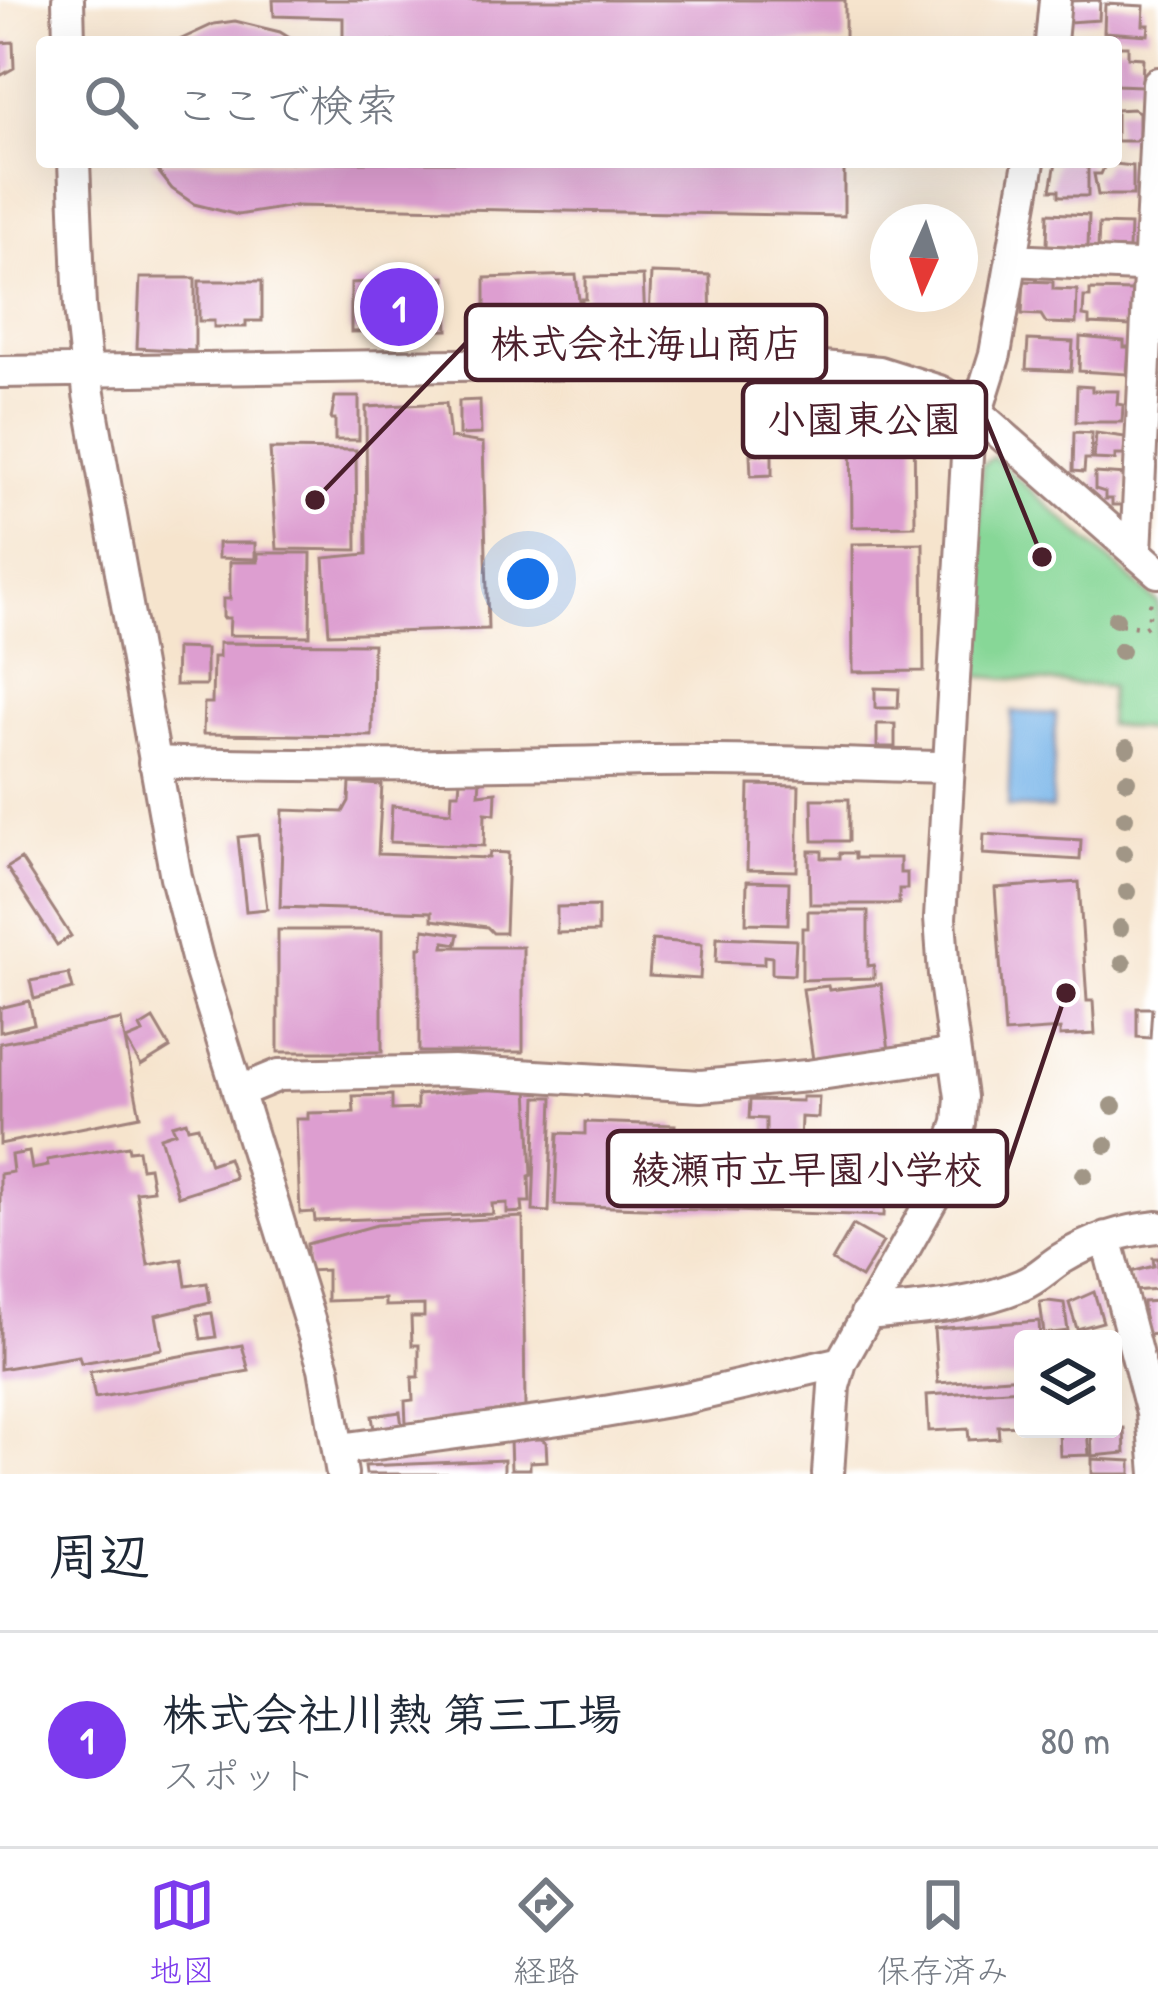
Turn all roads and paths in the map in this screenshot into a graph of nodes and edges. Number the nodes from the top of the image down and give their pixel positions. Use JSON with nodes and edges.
{"nodes":[{"id":1,"x":68,"y":0,"type":"edge"},
{"id":2,"x":1055,"y":0,"type":"edge"},
{"id":3,"x":69,"y":36,"type":"edge"},
{"id":4,"x":1052,"y":36,"type":"edge"},
{"id":5,"x":1158,"y":82,"type":"edge"},
{"id":6,"x":74,"y":168,"type":"edge"},
{"id":7,"x":1028,"y":168,"type":"edge"},
{"id":8,"x":1012,"y":260,"type":"junction"},
{"id":9,"x":1153,"y":267,"type":"edge"},
{"id":10,"x":86,"y":371,"type":"junction"},
{"id":11,"x":0,"y":372,"type":"edge"},
{"id":12,"x":976,"y":412,"type":"junction"},
{"id":13,"x":1149,"y":570,"type":"edge"},
{"id":14,"x":1120,"y":624,"type":"dead end"},
{"id":15,"x":154,"y":762,"type":"junction"},
{"id":16,"x":946,"y":767,"type":"junction"},
{"id":17,"x":955,"y":1054,"type":"junction"},
{"id":18,"x":238,"y":1092,"type":"junction"},
{"id":19,"x":1158,"y":1227,"type":"edge"},
{"id":20,"x":1106,"y":1237,"type":"junction"},
{"id":21,"x":866,"y":1314,"type":"junction"},
{"id":22,"x":841,"y":1362,"type":"junction"},
{"id":23,"x":341,"y":1461,"type":"edge"},
{"id":24,"x":828,"y":1474,"type":"edge"},
{"id":25,"x":1157,"y":1474,"type":"edge"}],
"edges":[{"from":1,"to":3,"type":"street"},
{"from":2,"to":4,"type":"street"},
{"from":5,"to":9,"type":"street"},
{"from":6,"to":10,"type":"street"},
{"from":7,"to":8,"type":"street"},
{"from":8,"to":9,"type":"street"},
{"from":8,"to":12,"type":"street"},
{"from":9,"to":13,"type":"street"},
{"from":10,"to":11,"type":"street"},
{"from":10,"to":12,"type":"street"},
{"from":10,"to":15,"type":"street"},
{"from":12,"to":13,"type":"street"},
{"from":12,"to":16,"type":"street"},
{"from":13,"to":14,"type":"path"},
{"from":15,"to":16,"type":"street"},
{"from":15,"to":18,"type":"street"},
{"from":16,"to":17,"type":"street"},
{"from":17,"to":18,"type":"street"},
{"from":17,"to":21,"type":"street"},
{"from":18,"to":23,"type":"street"},
{"from":19,"to":20,"type":"street"},
{"from":20,"to":21,"type":"street"},
{"from":20,"to":25,"type":"street"},
{"from":21,"to":22,"type":"street"},
{"from":22,"to":23,"type":"street"},
{"from":22,"to":24,"type":"street"}]}
